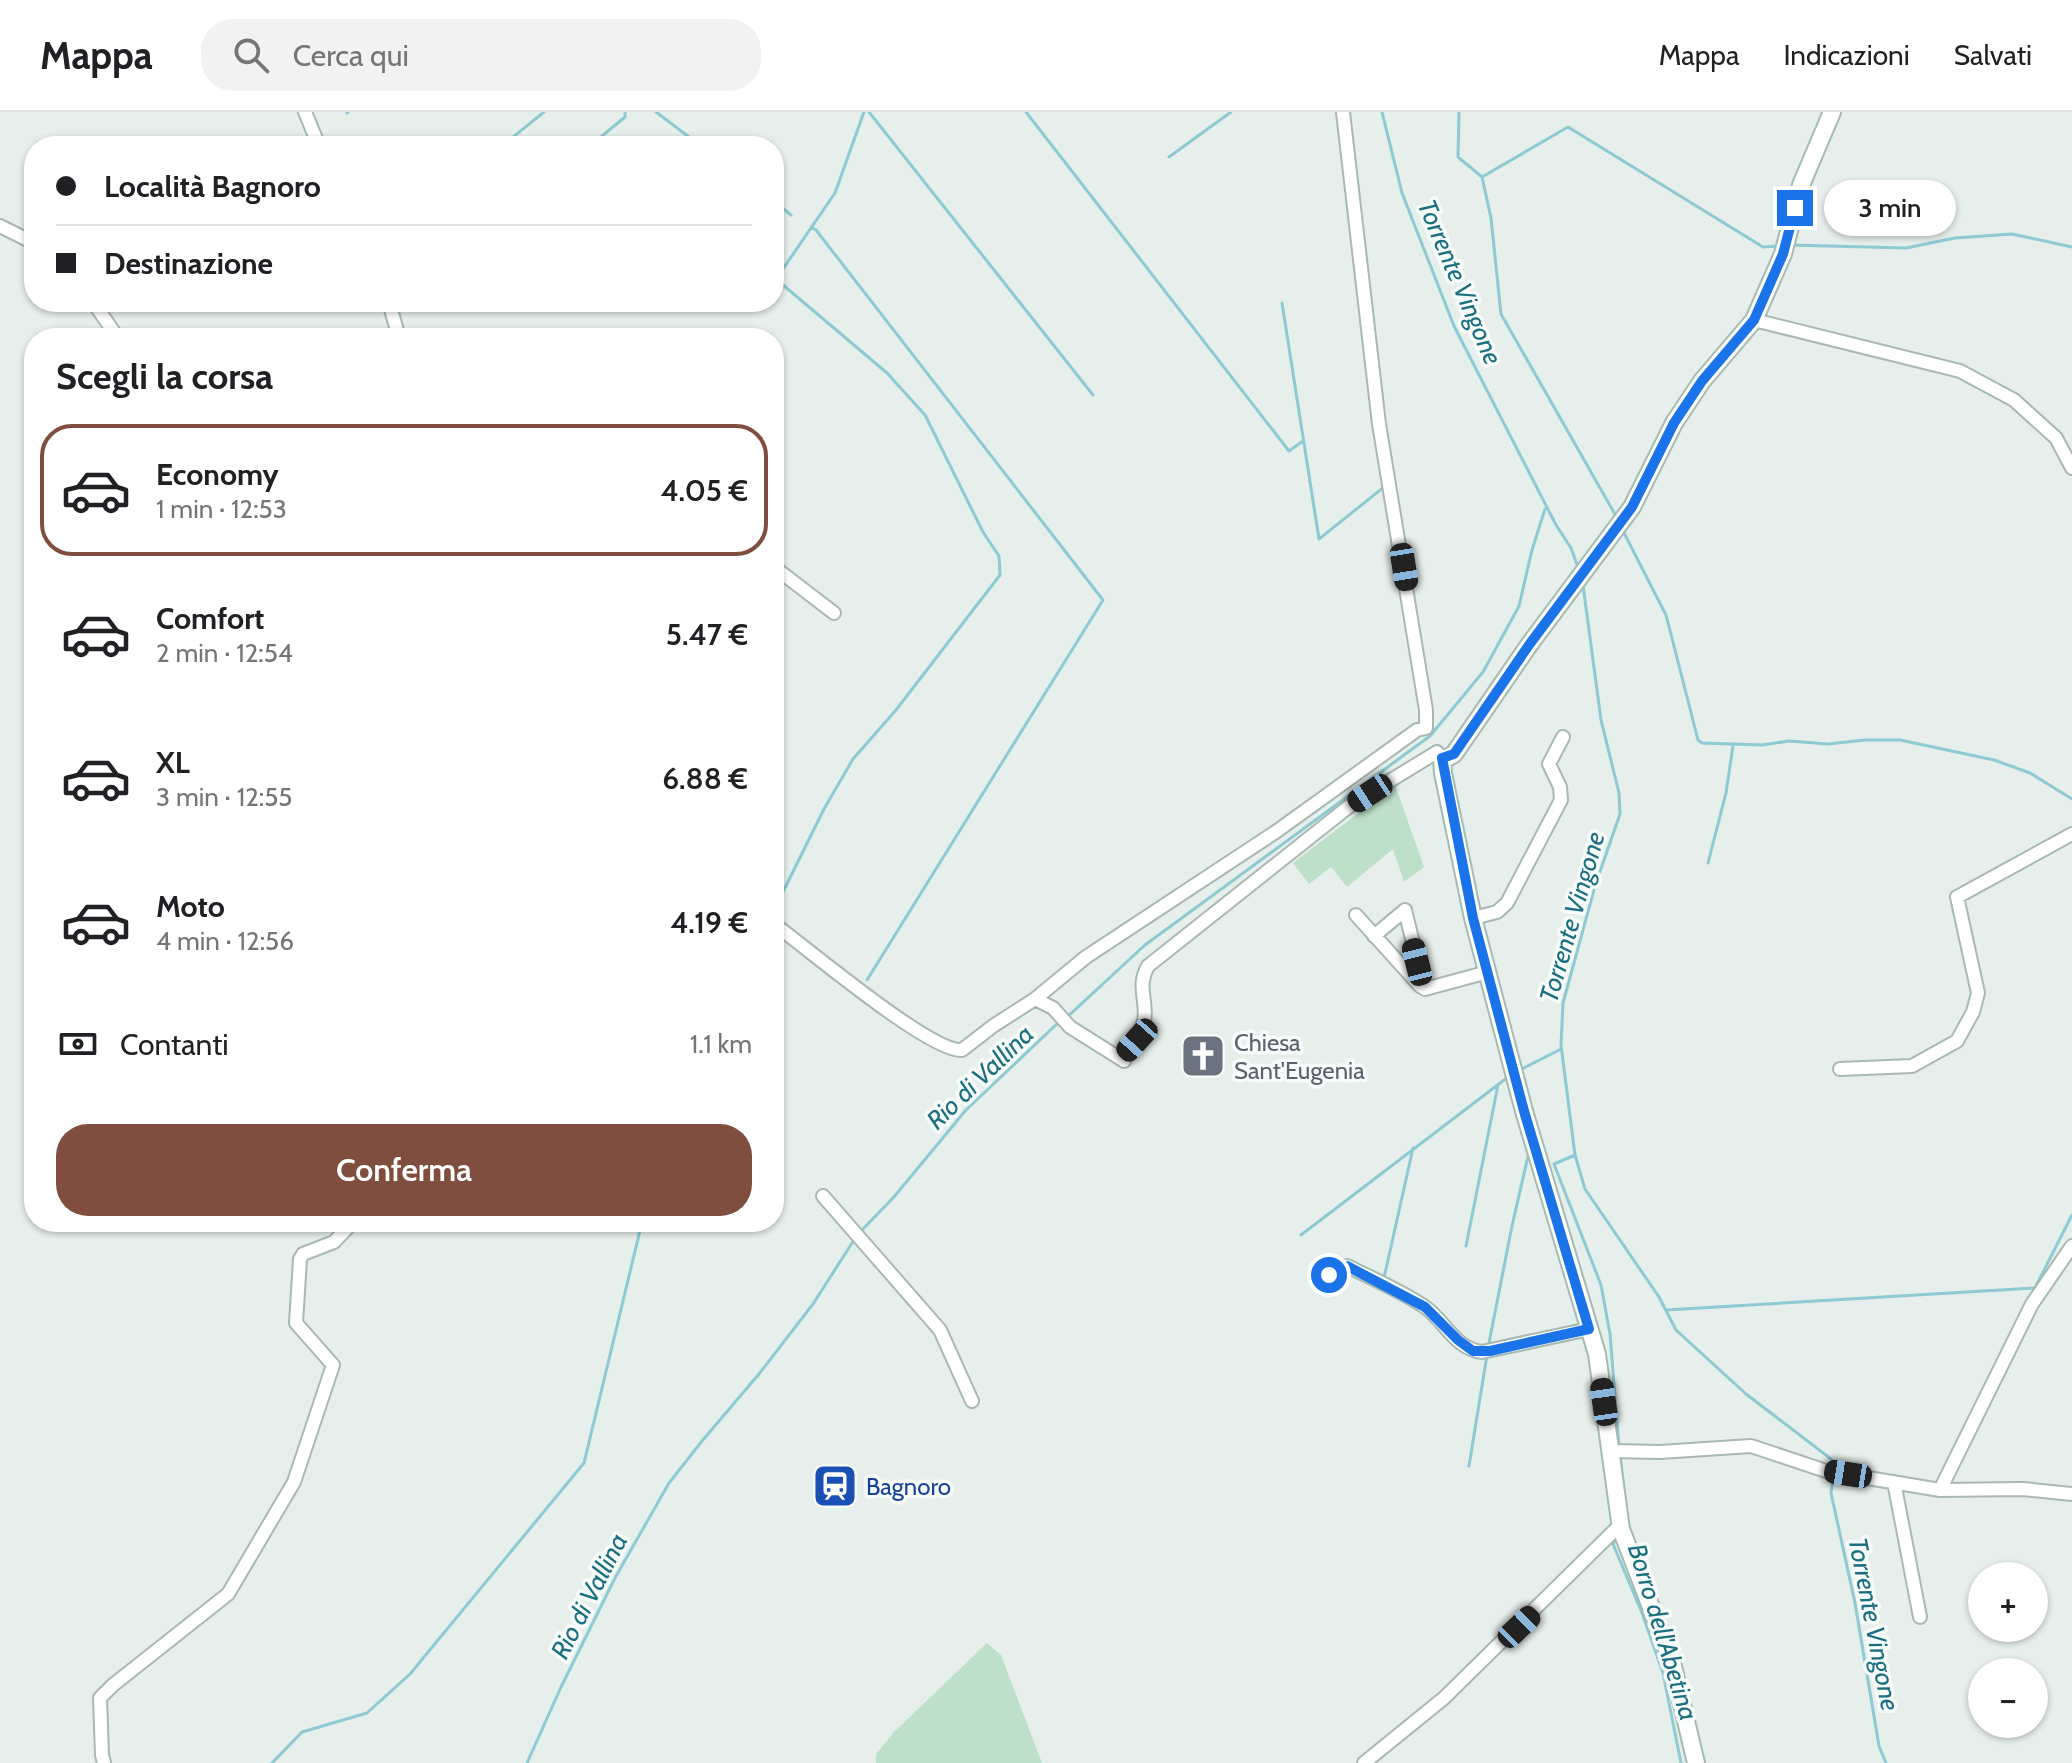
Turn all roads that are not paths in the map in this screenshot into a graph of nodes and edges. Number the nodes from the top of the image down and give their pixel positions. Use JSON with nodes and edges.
{"nodes":[{"id":1,"x":305,"y":112,"type":"edge"},
{"id":2,"x":1343,"y":112,"type":"edge"},
{"id":3,"x":1832,"y":112,"type":"edge"},
{"id":4,"x":315,"y":136,"type":"edge"},
{"id":5,"x":0,"y":226,"type":"edge"},
{"id":6,"x":24,"y":238,"type":"edge"},
{"id":7,"x":1754,"y":320,"type":"junction"},
{"id":8,"x":2072,"y":468,"type":"edge"},
{"id":9,"x":784,"y":575,"type":"edge"},
{"id":10,"x":834,"y":613,"type":"dead end"},
{"id":11,"x":1430,"y":732,"type":"junction"},
{"id":12,"x":1563,"y":737,"type":"dead end"},
{"id":13,"x":1440,"y":755,"type":"junction"},
{"id":14,"x":2072,"y":834,"type":"edge"},
{"id":15,"x":1356,"y":915,"type":"dead end"},
{"id":16,"x":1473,"y":918,"type":"junction"},
{"id":17,"x":784,"y":932,"type":"edge"},
{"id":18,"x":1374,"y":936,"type":"junction"},
{"id":19,"x":1488,"y":972,"type":"junction"},
{"id":20,"x":1424,"y":988,"type":"junction"},
{"id":21,"x":1035,"y":999,"type":"junction"},
{"id":22,"x":1840,"y":1069,"type":"dead end"},
{"id":23,"x":823,"y":1196,"type":"dead end"},
{"id":24,"x":344,"y":1232,"type":"edge"},
{"id":25,"x":2072,"y":1246,"type":"edge"},
{"id":26,"x":1329,"y":1275,"type":"dead end"},
{"id":27,"x":1589,"y":1329,"type":"junction"},
{"id":28,"x":972,"y":1401,"type":"dead end"},
{"id":29,"x":1610,"y":1451,"type":"junction"},
{"id":30,"x":1894,"y":1482,"type":"junction"},
{"id":31,"x":1940,"y":1490,"type":"junction"},
{"id":32,"x":2072,"y":1494,"type":"edge"},
{"id":33,"x":1620,"y":1525,"type":"junction"},
{"id":34,"x":1920,"y":1617,"type":"dead end"},
{"id":35,"x":104,"y":1763,"type":"edge"},
{"id":36,"x":1364,"y":1763,"type":"edge"},
{"id":37,"x":1696,"y":1763,"type":"edge"}],
"edges":[{"from":1,"to":4,"type":"street"},
{"from":2,"to":11,"type":"street"},
{"from":3,"to":7,"type":"street"},
{"from":5,"to":6,"type":"street"},
{"from":7,"to":8,"type":"street"},
{"from":7,"to":13,"type":"street"},
{"from":9,"to":10,"type":"street"},
{"from":11,"to":13,"type":"street"},
{"from":11,"to":21,"type":"street"},
{"from":12,"to":16,"type":"street"},
{"from":13,"to":16,"type":"street"},
{"from":13,"to":21,"type":"street"},
{"from":14,"to":22,"type":"street"},
{"from":15,"to":18,"type":"street"},
{"from":16,"to":19,"type":"street"},
{"from":17,"to":21,"type":"street"},
{"from":18,"to":20,"type":"street"},
{"from":18,"to":20,"type":"street"},
{"from":19,"to":20,"type":"street"},
{"from":19,"to":27,"type":"street"},
{"from":23,"to":28,"type":"street"},
{"from":24,"to":35,"type":"street"},
{"from":25,"to":31,"type":"street"},
{"from":26,"to":27,"type":"street"},
{"from":27,"to":29,"type":"street"},
{"from":29,"to":30,"type":"street"},
{"from":29,"to":33,"type":"street"},
{"from":30,"to":31,"type":"street"},
{"from":30,"to":34,"type":"street"},
{"from":31,"to":32,"type":"street"},
{"from":33,"to":36,"type":"street"},
{"from":33,"to":37,"type":"street"}]}
